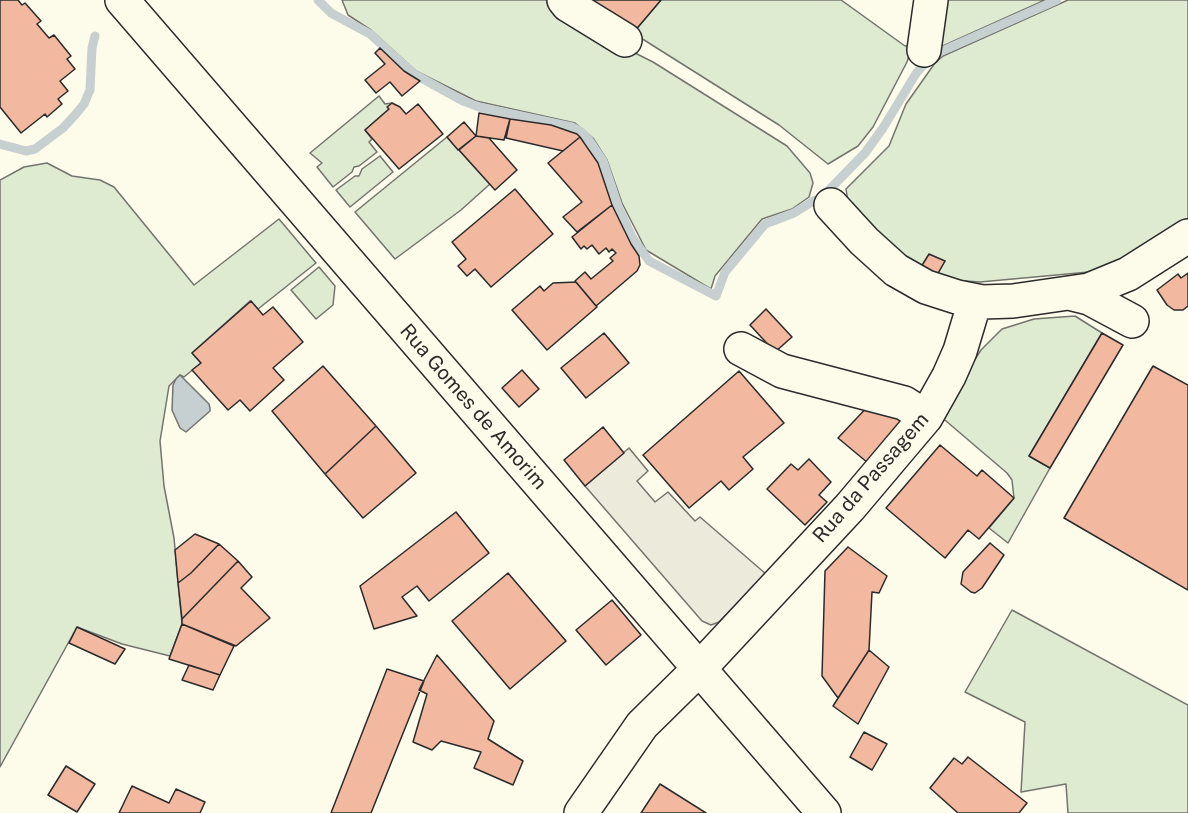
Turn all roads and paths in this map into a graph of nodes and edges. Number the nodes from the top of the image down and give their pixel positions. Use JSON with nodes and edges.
{"nodes":[{"id":1,"x":122,"y":0,"type":"edge"},
{"id":2,"x":564,"y":0,"type":"edge"},
{"id":3,"x":931,"y":0,"type":"edge"},
{"id":4,"x":625,"y":40,"type":"dead end"},
{"id":5,"x":924,"y":50,"type":"dead end"},
{"id":6,"x":831,"y":205,"type":"dead end"},
{"id":7,"x":1188,"y":236,"type":"edge"},
{"id":8,"x":1069,"y":293,"type":"junction"},
{"id":9,"x":975,"y":301,"type":"junction"},
{"id":10,"x":1132,"y":321,"type":"dead end"},
{"id":11,"x":741,"y":349,"type":"dead end"},
{"id":12,"x":926,"y":417,"type":"junction"},
{"id":13,"x":699,"y":669,"type":"junction"},
{"id":14,"x":580,"y":813,"type":"edge"},
{"id":15,"x":824,"y":813,"type":"edge"}],
"edges":[{"from":1,"to":13,"type":"street","name":"Rua Gomes de Amorim"},
{"from":2,"to":4,"type":"street"},
{"from":3,"to":5,"type":"street"},
{"from":6,"to":9,"type":"street"},
{"from":7,"to":8,"type":"street"},
{"from":8,"to":9,"type":"street"},
{"from":8,"to":10,"type":"street"},
{"from":9,"to":12,"type":"street","name":"Rua da Passagem"},
{"from":11,"to":12,"type":"street"},
{"from":12,"to":13,"type":"street","name":"Rua da Passagem"},
{"from":13,"to":14,"type":"street","name":"Rua da Passagem"},
{"from":13,"to":15,"type":"street","name":"Rua Gomes de Amorim"}]}
